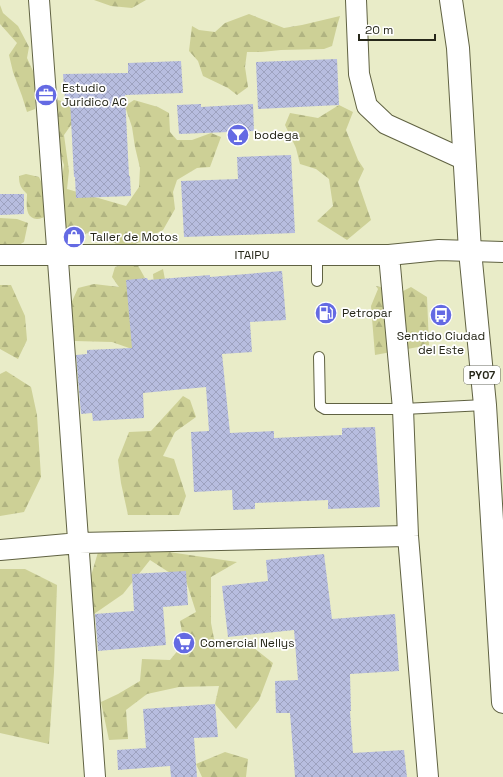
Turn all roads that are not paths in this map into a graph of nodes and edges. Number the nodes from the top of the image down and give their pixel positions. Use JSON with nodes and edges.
{"nodes":[{"id":1,"x":39,"y":0,"type":"edge"},
{"id":2,"x":356,"y":0,"type":"edge"},
{"id":3,"x":451,"y":0,"type":"edge"},
{"id":4,"x":465,"y":160,"type":"junction"},
{"id":5,"x":470,"y":251,"type":"junction"},
{"id":6,"x":503,"y":252,"type":"edge"},
{"id":7,"x":0,"y":255,"type":"edge"},
{"id":8,"x":317,"y":255,"type":"junction"},
{"id":9,"x":389,"y":255,"type":"junction"},
{"id":10,"x":57,"y":256,"type":"junction"},
{"id":11,"x":317,"y":280,"type":"dead end"},
{"id":12,"x":319,"y":356,"type":"dead end"},
{"id":13,"x":485,"y":405,"type":"junction"},
{"id":14,"x":403,"y":410,"type":"junction"},
{"id":15,"x":408,"y":536,"type":"junction"},
{"id":16,"x":80,"y":543,"type":"junction"},
{"id":17,"x":0,"y":550,"type":"edge"},
{"id":18,"x":503,"y":702,"type":"edge"},
{"id":19,"x":95,"y":777,"type":"edge"},
{"id":20,"x":428,"y":777,"type":"edge"}],
"edges":[{"from":1,"to":10,"type":"street"},
{"from":2,"to":4,"type":"street"},
{"from":3,"to":4,"type":"highway","number":"PY07"},
{"from":4,"to":5,"type":"highway","number":"PY07"},
{"from":5,"to":6,"type":"street","name":"ITAIPU"},
{"from":5,"to":9,"type":"street","name":"ITAIPU"},
{"from":5,"to":13,"type":"highway","number":"PY07"},
{"from":7,"to":10,"type":"street","name":"ITAIPU"},
{"from":8,"to":9,"type":"street","name":"ITAIPU"},
{"from":8,"to":10,"type":"street","name":"ITAIPU"},
{"from":8,"to":11,"type":"lane"},
{"from":9,"to":14,"type":"street"},
{"from":10,"to":16,"type":"street"},
{"from":12,"to":14,"type":"lane"},
{"from":13,"to":14,"type":"lane"},
{"from":13,"to":18,"type":"highway","number":"PY07"},
{"from":14,"to":15,"type":"street"},
{"from":15,"to":16,"type":"street"},
{"from":15,"to":20,"type":"street"},
{"from":16,"to":17,"type":"street"},
{"from":16,"to":19,"type":"street"}]}
